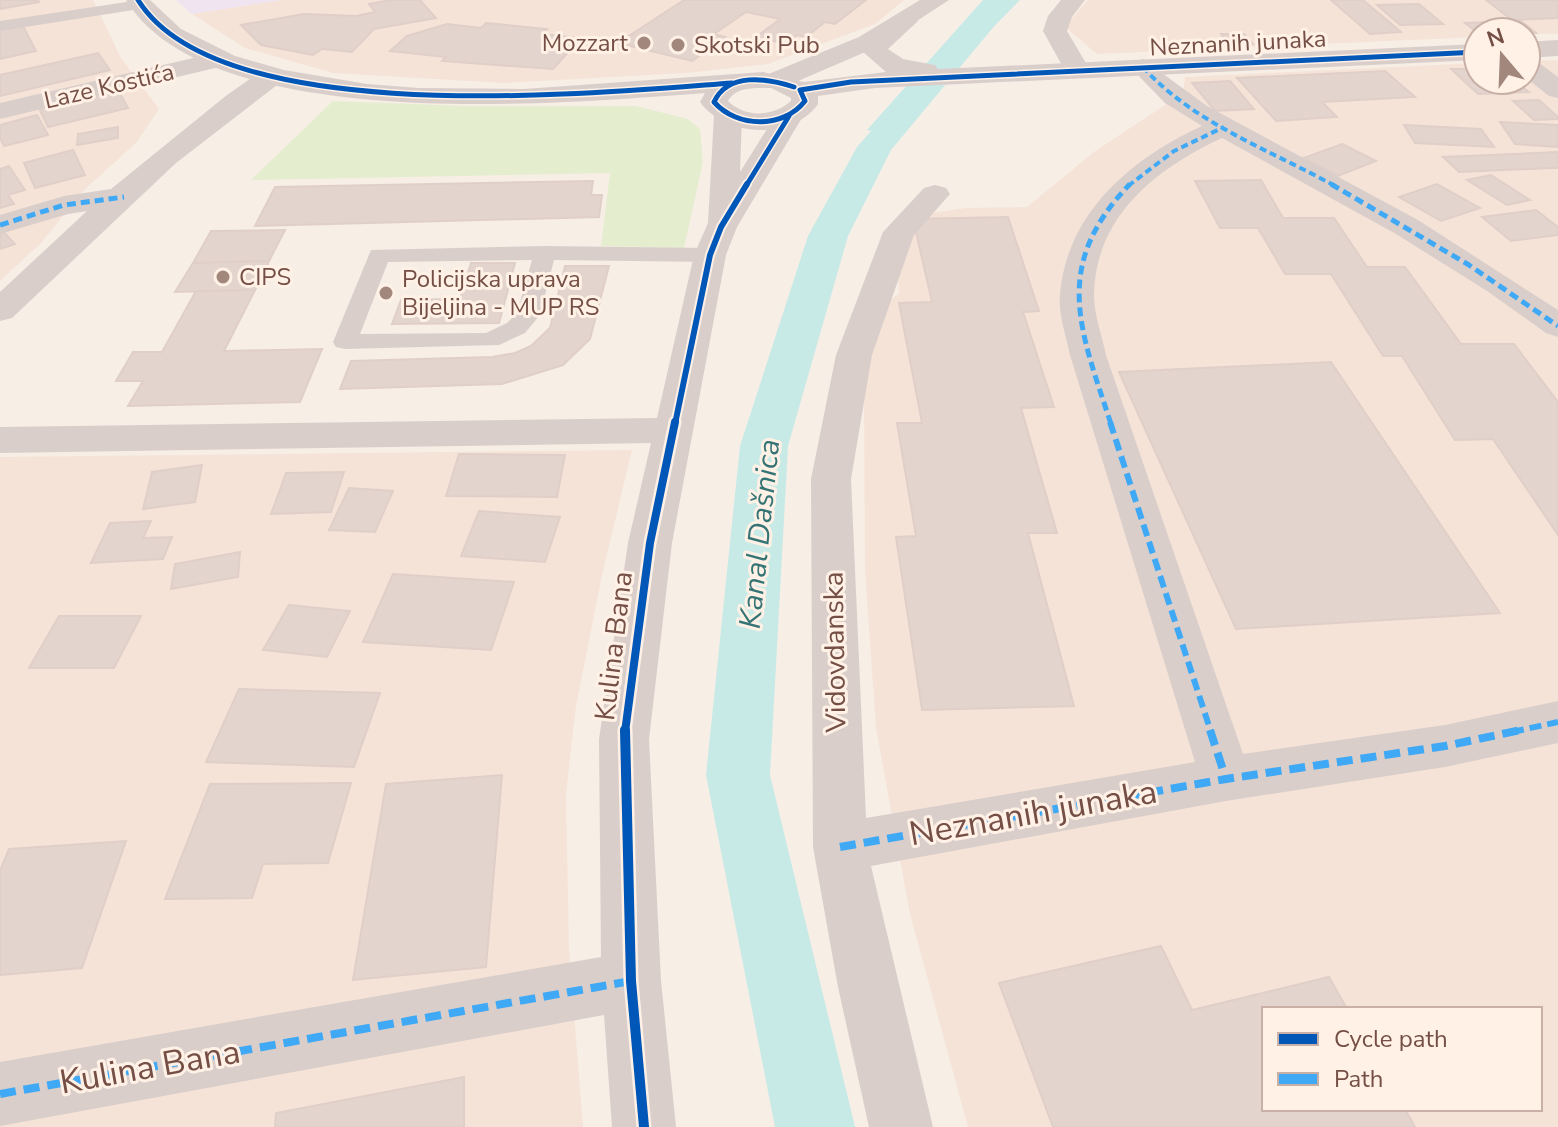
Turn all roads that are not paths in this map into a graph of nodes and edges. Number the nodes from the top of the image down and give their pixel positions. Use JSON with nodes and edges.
{"nodes":[{"id":1,"x":937,"y":0,"type":"edge"},
{"id":2,"x":1073,"y":0,"type":"edge"},
{"id":3,"x":139,"y":2,"type":"edge"},
{"id":4,"x":906,"y":21,"type":"junction"},
{"id":5,"x":0,"y":26,"type":"edge"},
{"id":6,"x":1462,"y":53,"type":"edge"},
{"id":7,"x":219,"y":60,"type":"junction"},
{"id":8,"x":1143,"y":67,"type":"junction"},
{"id":9,"x":1077,"y":70,"type":"junction"},
{"id":10,"x":903,"y":75,"type":"junction"},
{"id":11,"x":272,"y":76,"type":"junction"},
{"id":12,"x":1542,"y":78,"type":"edge"},
{"id":13,"x":734,"y":83,"type":"junction"},
{"id":14,"x":1558,"y":90,"type":"edge"},
{"id":15,"x":581,"y":93,"type":"junction"},
{"id":16,"x":792,"y":96,"type":"junction"},
{"id":17,"x":0,"y":111,"type":"edge"},
{"id":18,"x":723,"y":112,"type":"junction"},
{"id":19,"x":1224,"y":127,"type":"junction"},
{"id":20,"x":935,"y":194,"type":"dead end"},
{"id":21,"x":124,"y":197,"type":"junction"},
{"id":22,"x":0,"y":225,"type":"edge"},
{"id":23,"x":716,"y":241,"type":"junction"},
{"id":24,"x":545,"y":253,"type":"junction"},
{"id":25,"x":0,"y":311,"type":"edge"},
{"id":26,"x":1558,"y":326,"type":"edge"},
{"id":27,"x":673,"y":430,"type":"junction"},
{"id":28,"x":0,"y":440,"type":"edge"},
{"id":29,"x":1558,"y":722,"type":"edge"},
{"id":30,"x":1226,"y":779,"type":"junction"},
{"id":31,"x":840,"y":847,"type":"junction"},
{"id":32,"x":631,"y":981,"type":"junction"},
{"id":33,"x":0,"y":1094,"type":"edge"},
{"id":34,"x":644,"y":1127,"type":"edge"},
{"id":35,"x":901,"y":1127,"type":"edge"}],
"edges":[{"from":1,"to":4,"type":"street"},
{"from":2,"to":9,"type":"street"},
{"from":3,"to":5,"type":"lane"},
{"from":3,"to":7,"type":"street"},
{"from":4,"to":10,"type":"street"},
{"from":4,"to":16,"type":"street"},
{"from":6,"to":8,"type":"street","name":"Neznanih junaka"},
{"from":7,"to":11,"type":"street"},
{"from":7,"to":17,"type":"street","name":"Laze Kostića"},
{"from":8,"to":9,"type":"street","name":"Neznanih junaka"},
{"from":8,"to":19,"type":"street","name":"Neznanih junaka"},
{"from":9,"to":10,"type":"street","name":"Neznanih junaka"},
{"from":10,"to":16,"type":"street","name":"Neznanih junaka"},
{"from":11,"to":15,"type":"street"},
{"from":11,"to":21,"type":"street"},
{"from":12,"to":14,"type":"street"},
{"from":13,"to":15,"type":"street"},
{"from":13,"to":16,"type":"street"},
{"from":13,"to":18,"type":"street"},
{"from":15,"to":18,"type":"street"},
{"from":16,"to":18,"type":"street"},
{"from":16,"to":23,"type":"street"},
{"from":18,"to":23,"type":"street"},
{"from":19,"to":26,"type":"street","name":"Neznanih junaka"},
{"from":19,"to":30,"type":"street"},
{"from":20,"to":31,"type":"street","name":"Vidovdanska"},
{"from":21,"to":22,"type":"street"},
{"from":21,"to":25,"type":"street"},
{"from":23,"to":24,"type":"lane"},
{"from":23,"to":27,"type":"street","name":"Kulina Bana"},
{"from":24,"to":24,"type":"lane"},
{"from":27,"to":28,"type":"street"},
{"from":27,"to":32,"type":"street","name":"Kulina Bana"},
{"from":29,"to":30,"type":"street","name":"Neznanih junaka"},
{"from":30,"to":31,"type":"street","name":"Neznanih junaka"},
{"from":31,"to":35,"type":"street","name":"Vidovdanska"},
{"from":32,"to":33,"type":"street","name":"Kulina Bana"},
{"from":32,"to":34,"type":"street","name":"Kulina Bana"}]}
